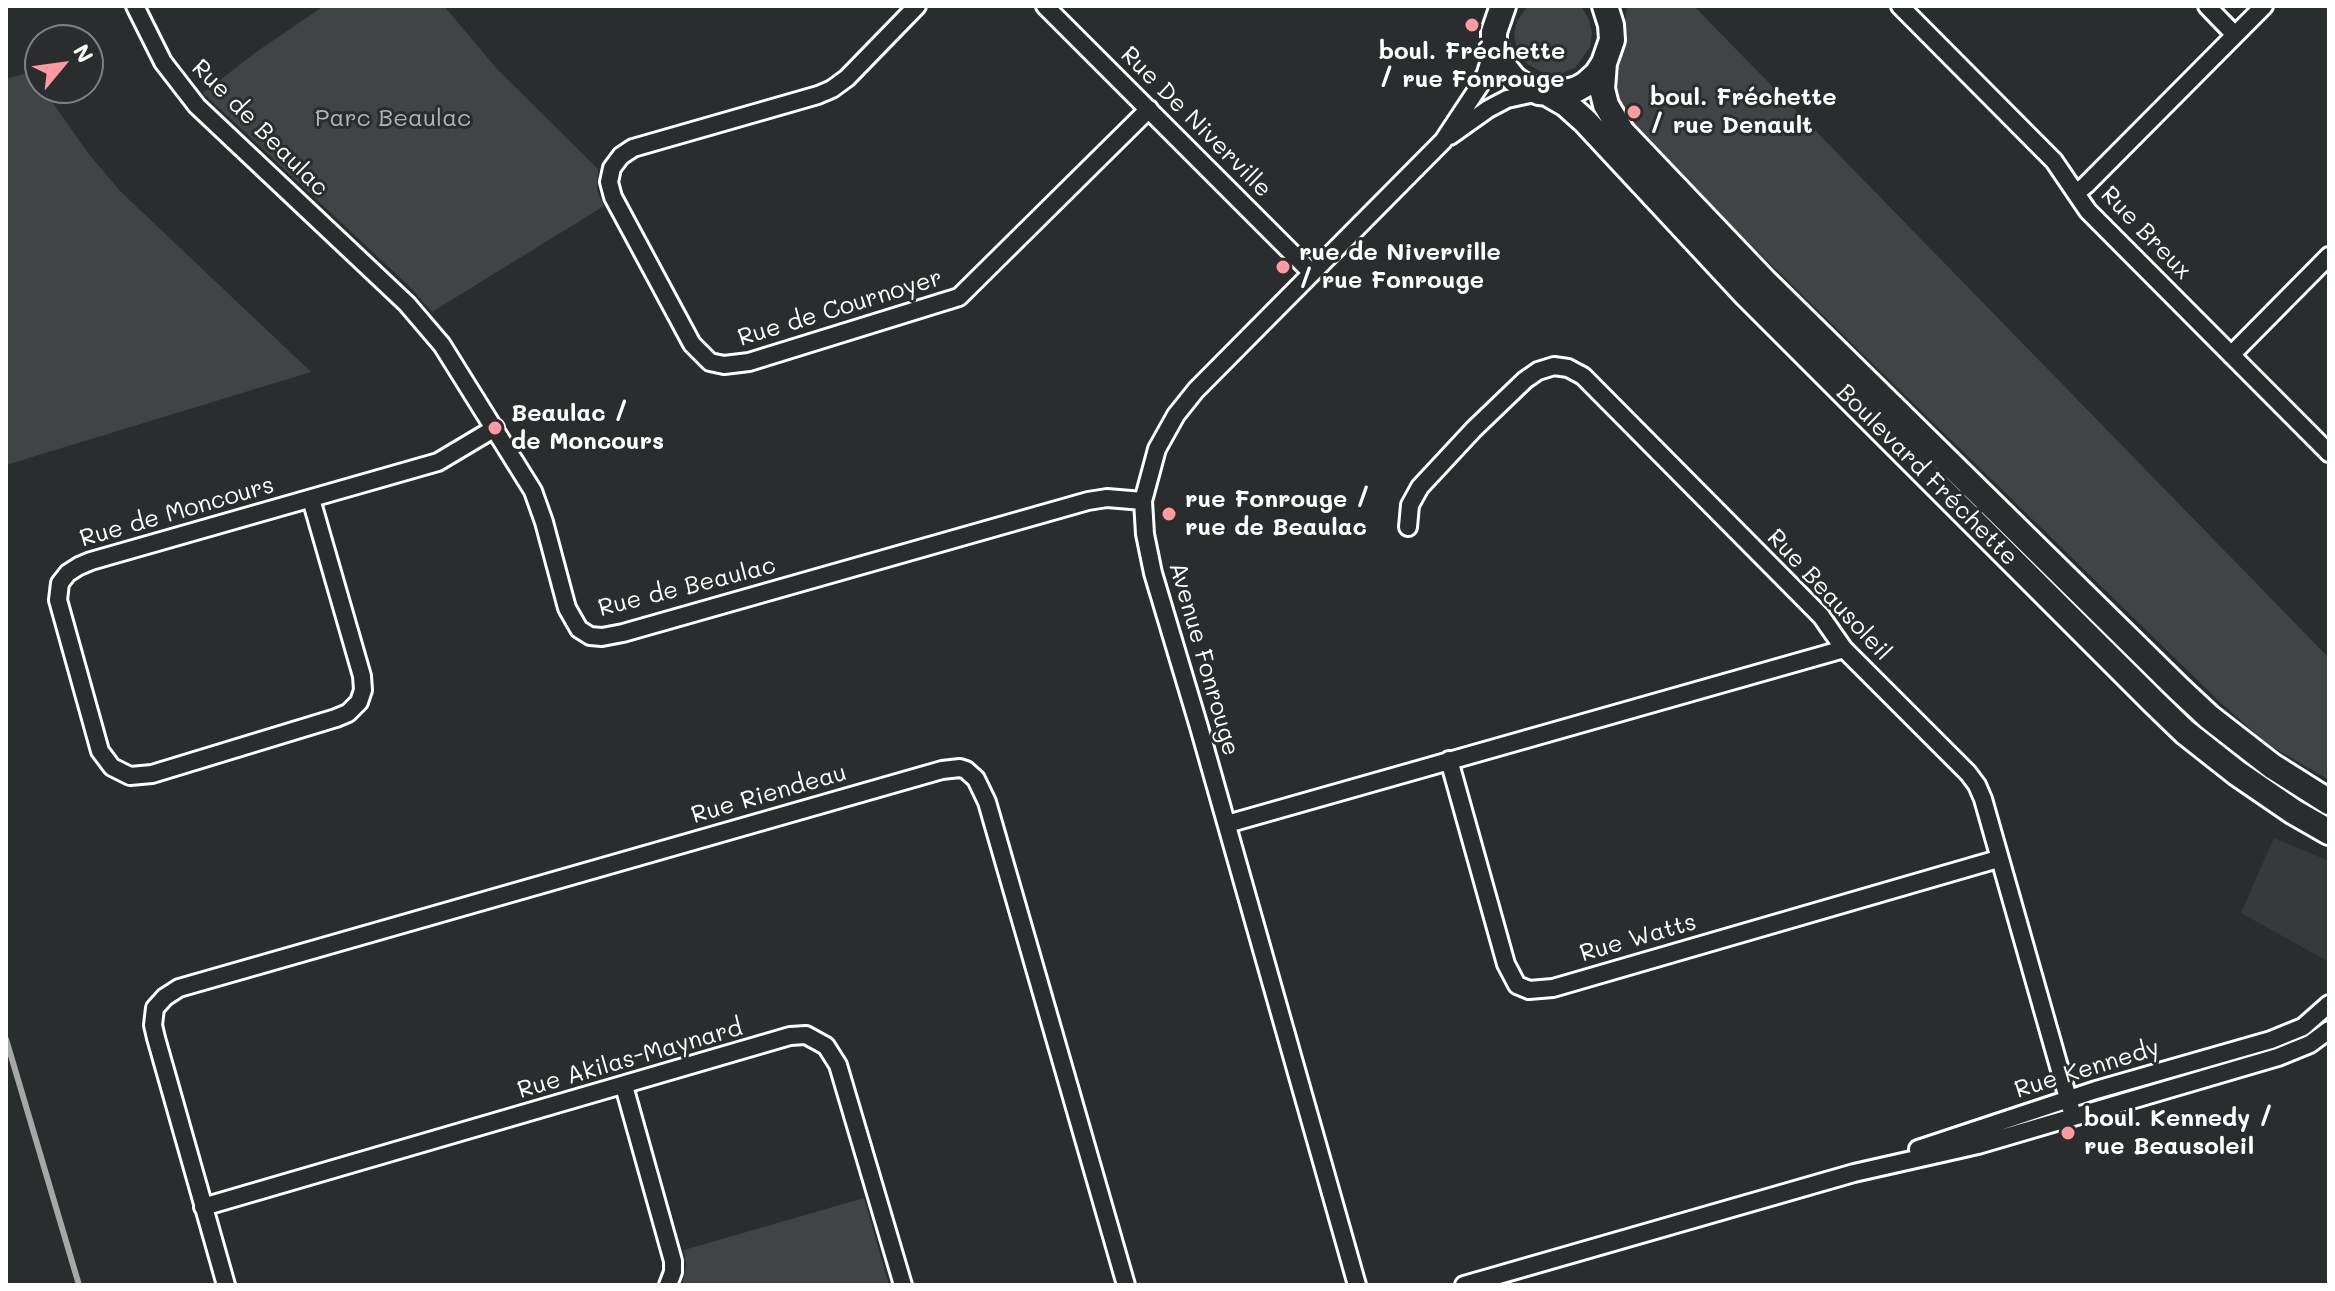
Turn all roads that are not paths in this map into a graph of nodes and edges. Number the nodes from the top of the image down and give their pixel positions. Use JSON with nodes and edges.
{"nodes":[{"id":1,"x":135,"y":6,"type":"edge"},
{"id":2,"x":917,"y":6,"type":"edge"},
{"id":3,"x":1045,"y":6,"type":"edge"},
{"id":4,"x":1605,"y":6,"type":"edge"},
{"id":5,"x":1617,"y":6,"type":"edge"},
{"id":6,"x":1900,"y":6,"type":"edge"},
{"id":7,"x":2207,"y":6,"type":"edge"},
{"id":8,"x":2264,"y":6,"type":"edge"},
{"id":9,"x":1497,"y":19,"type":"edge"},
{"id":10,"x":1612,"y":31,"type":"junction"},
{"id":11,"x":2235,"y":35,"type":"junction"},
{"id":12,"x":1604,"y":63,"type":"junction"},
{"id":13,"x":1543,"y":92,"type":"junction"},
{"id":14,"x":1149,"y":109,"type":"junction"},
{"id":15,"x":1443,"y":141,"type":"junction"},
{"id":16,"x":2076,"y":193,"type":"junction"},
{"id":17,"x":2329,"y":256,"type":"edge"},
{"id":18,"x":1312,"y":273,"type":"junction"},
{"id":19,"x":2231,"y":355,"type":"junction"},
{"id":20,"x":495,"y":428,"type":"junction"},
{"id":21,"x":2329,"y":453,"type":"edge"},
{"id":22,"x":311,"y":499,"type":"junction"},
{"id":23,"x":1143,"y":501,"type":"junction"},
{"id":24,"x":1408,"y":527,"type":"dead end"},
{"id":25,"x":1844,"y":649,"type":"junction"},
{"id":26,"x":1449,"y":760,"type":"junction"},
{"id":27,"x":2329,"y":802,"type":"edge"},
{"id":28,"x":1227,"y":824,"type":"junction"},
{"id":29,"x":2329,"y":832,"type":"edge"},
{"id":30,"x":1998,"y":859,"type":"junction"},
{"id":31,"x":2329,"y":1005,"type":"edge"},
{"id":32,"x":2329,"y":1030,"type":"edge"},
{"id":33,"x":624,"y":1086,"type":"junction"},
{"id":34,"x":2070,"y":1108,"type":"junction"},
{"id":35,"x":203,"y":1207,"type":"junction"},
{"id":36,"x":226,"y":1285,"type":"edge"},
{"id":37,"x":668,"y":1285,"type":"edge"},
{"id":38,"x":903,"y":1285,"type":"edge"},
{"id":39,"x":1126,"y":1285,"type":"edge"},
{"id":40,"x":1357,"y":1285,"type":"edge"},
{"id":41,"x":1464,"y":1285,"type":"edge"}],
"edges":[{"from":1,"to":20,"type":"street","name":"Rue de Beaulac"},
{"from":2,"to":14,"type":"street","name":"Rue de Cournoyer"},
{"from":3,"to":14,"type":"street","name":"Rue De Niverville"},
{"from":4,"to":10,"type":"main road"},
{"from":5,"to":10,"type":"street"},
{"from":6,"to":16,"type":"street","name":"Rue Breux"},
{"from":7,"to":11,"type":"street"},
{"from":8,"to":11,"type":"street"},
{"from":9,"to":13,"type":"main road","name":"Boulevard Fréchette"},
{"from":9,"to":15,"type":"street"},
{"from":10,"to":12,"type":"main road","name":"Boulevard Fréchette"},
{"from":11,"to":16,"type":"street"},
{"from":12,"to":13,"type":"main road"},
{"from":12,"to":27,"type":"main road","name":"Boulevard Fréchette"},
{"from":13,"to":15,"type":"street"},
{"from":13,"to":29,"type":"main road","name":"Boulevard Fréchette"},
{"from":14,"to":18,"type":"street","name":"Rue De Niverville"},
{"from":15,"to":18,"type":"street","name":"Avenue Fonrouge"},
{"from":16,"to":19,"type":"street","name":"Rue Breux"},
{"from":17,"to":19,"type":"street"},
{"from":18,"to":23,"type":"street","name":"Avenue Fonrouge"},
{"from":19,"to":21,"type":"street","name":"Rue Breux"},
{"from":20,"to":22,"type":"street","name":"Rue de Moncours"},
{"from":20,"to":23,"type":"street","name":"Rue de Beaulac"},
{"from":22,"to":22,"type":"street","name":"Rue de Moncours"},
{"from":23,"to":28,"type":"street","name":"Avenue Fonrouge"},
{"from":24,"to":25,"type":"street","name":"Rue Beausoleil"},
{"from":25,"to":26,"type":"street"},
{"from":25,"to":30,"type":"street","name":"Rue Beausoleil"},
{"from":26,"to":28,"type":"street"},
{"from":26,"to":30,"type":"street","name":"Rue Watts"},
{"from":28,"to":40,"type":"street","name":"Avenue Fonrouge"},
{"from":30,"to":34,"type":"street","name":"Rue Beausoleil"},
{"from":31,"to":34,"type":"street","name":"Rue Kennedy"},
{"from":32,"to":34,"type":"street","name":"Rue Kennedy"},
{"from":33,"to":35,"type":"street","name":"Rue Akilas-Maynard"},
{"from":33,"to":37,"type":"street"},
{"from":33,"to":38,"type":"street","name":"Rue Akilas-Maynard"},
{"from":34,"to":41,"type":"street","name":"Rue Kennedy"},
{"from":35,"to":36,"type":"street"},
{"from":35,"to":39,"type":"street","name":"Rue Riendeau"}]}
